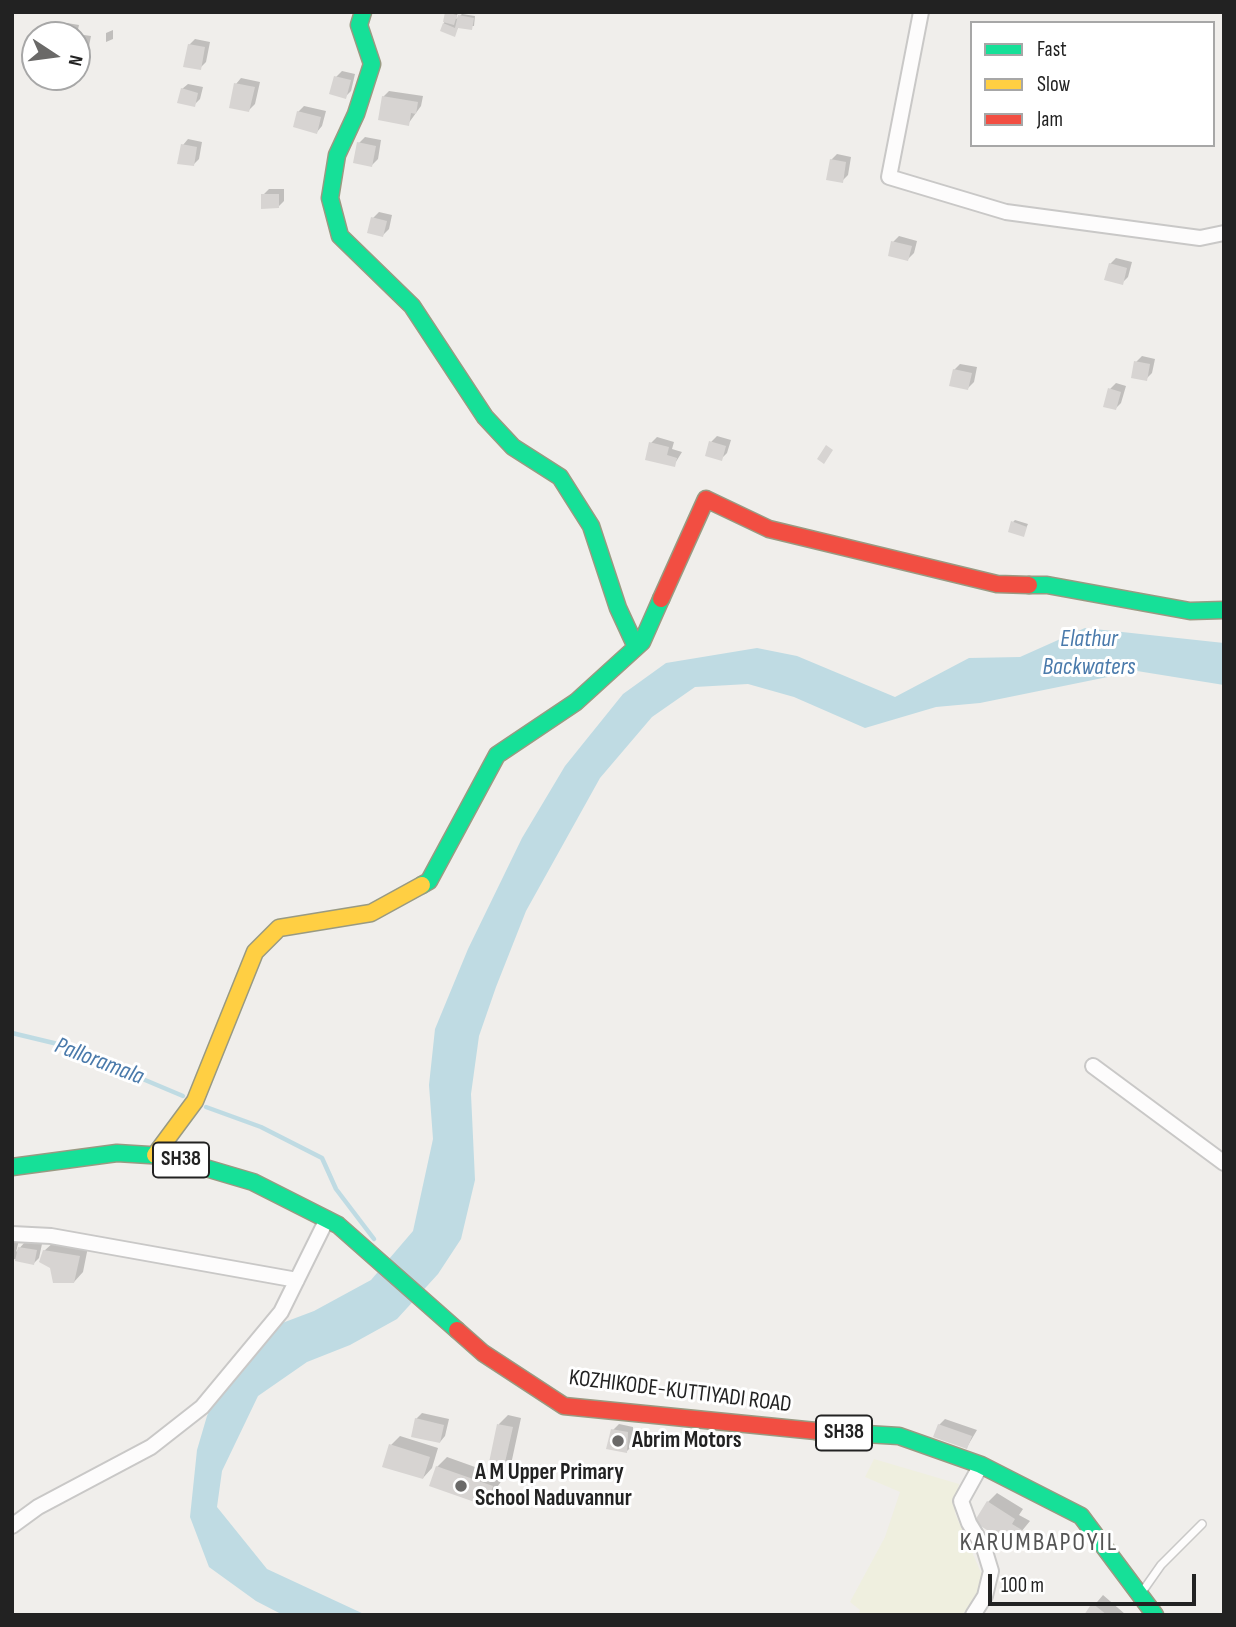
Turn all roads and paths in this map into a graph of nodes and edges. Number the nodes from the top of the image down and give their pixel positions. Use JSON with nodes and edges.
{"nodes":[{"id":1,"x":363,"y":12,"type":"edge"},
{"id":2,"x":920,"y":12,"type":"edge"},
{"id":3,"x":1224,"y":233,"type":"edge"},
{"id":4,"x":1224,"y":610,"type":"edge"},
{"id":5,"x":636,"y":647,"type":"junction"},
{"id":6,"x":1093,"y":1066,"type":"dead end"},
{"id":7,"x":155,"y":1155,"type":"junction"},
{"id":8,"x":1224,"y":1163,"type":"edge"},
{"id":9,"x":12,"y":1167,"type":"edge"},
{"id":10,"x":333,"y":1222,"type":"junction"},
{"id":11,"x":12,"y":1234,"type":"edge"},
{"id":12,"x":297,"y":1280,"type":"junction"},
{"id":13,"x":981,"y":1465,"type":"junction"},
{"id":14,"x":1202,"y":1524,"type":"dead end"},
{"id":15,"x":12,"y":1526,"type":"edge"},
{"id":16,"x":1140,"y":1595,"type":"junction"},
{"id":17,"x":973,"y":1615,"type":"edge"},
{"id":18,"x":1156,"y":1615,"type":"edge"}],
"edges":[{"from":1,"to":5,"type":"street"},
{"from":2,"to":3,"type":"street"},
{"from":4,"to":5,"type":"street"},
{"from":5,"to":7,"type":"street"},
{"from":6,"to":8,"type":"street"},
{"from":7,"to":9,"type":"street","number":"SH38"},
{"from":7,"to":10,"type":"street","number":"SH38"},
{"from":10,"to":12,"type":"street"},
{"from":10,"to":13,"type":"street","name":"KOZHIKODE-KUTTIYADI ROAD","number":"SH38"},
{"from":11,"to":12,"type":"street"},
{"from":12,"to":15,"type":"street"},
{"from":13,"to":16,"type":"street","name":"KOZHIKODE-KUTTIYADI ROAD","number":"SH38"},
{"from":13,"to":17,"type":"street"},
{"from":14,"to":16,"type":"lane"},
{"from":16,"to":18,"type":"street","name":"KOZHIKODE-KUTTIYADI ROAD","number":"SH38"}]}
